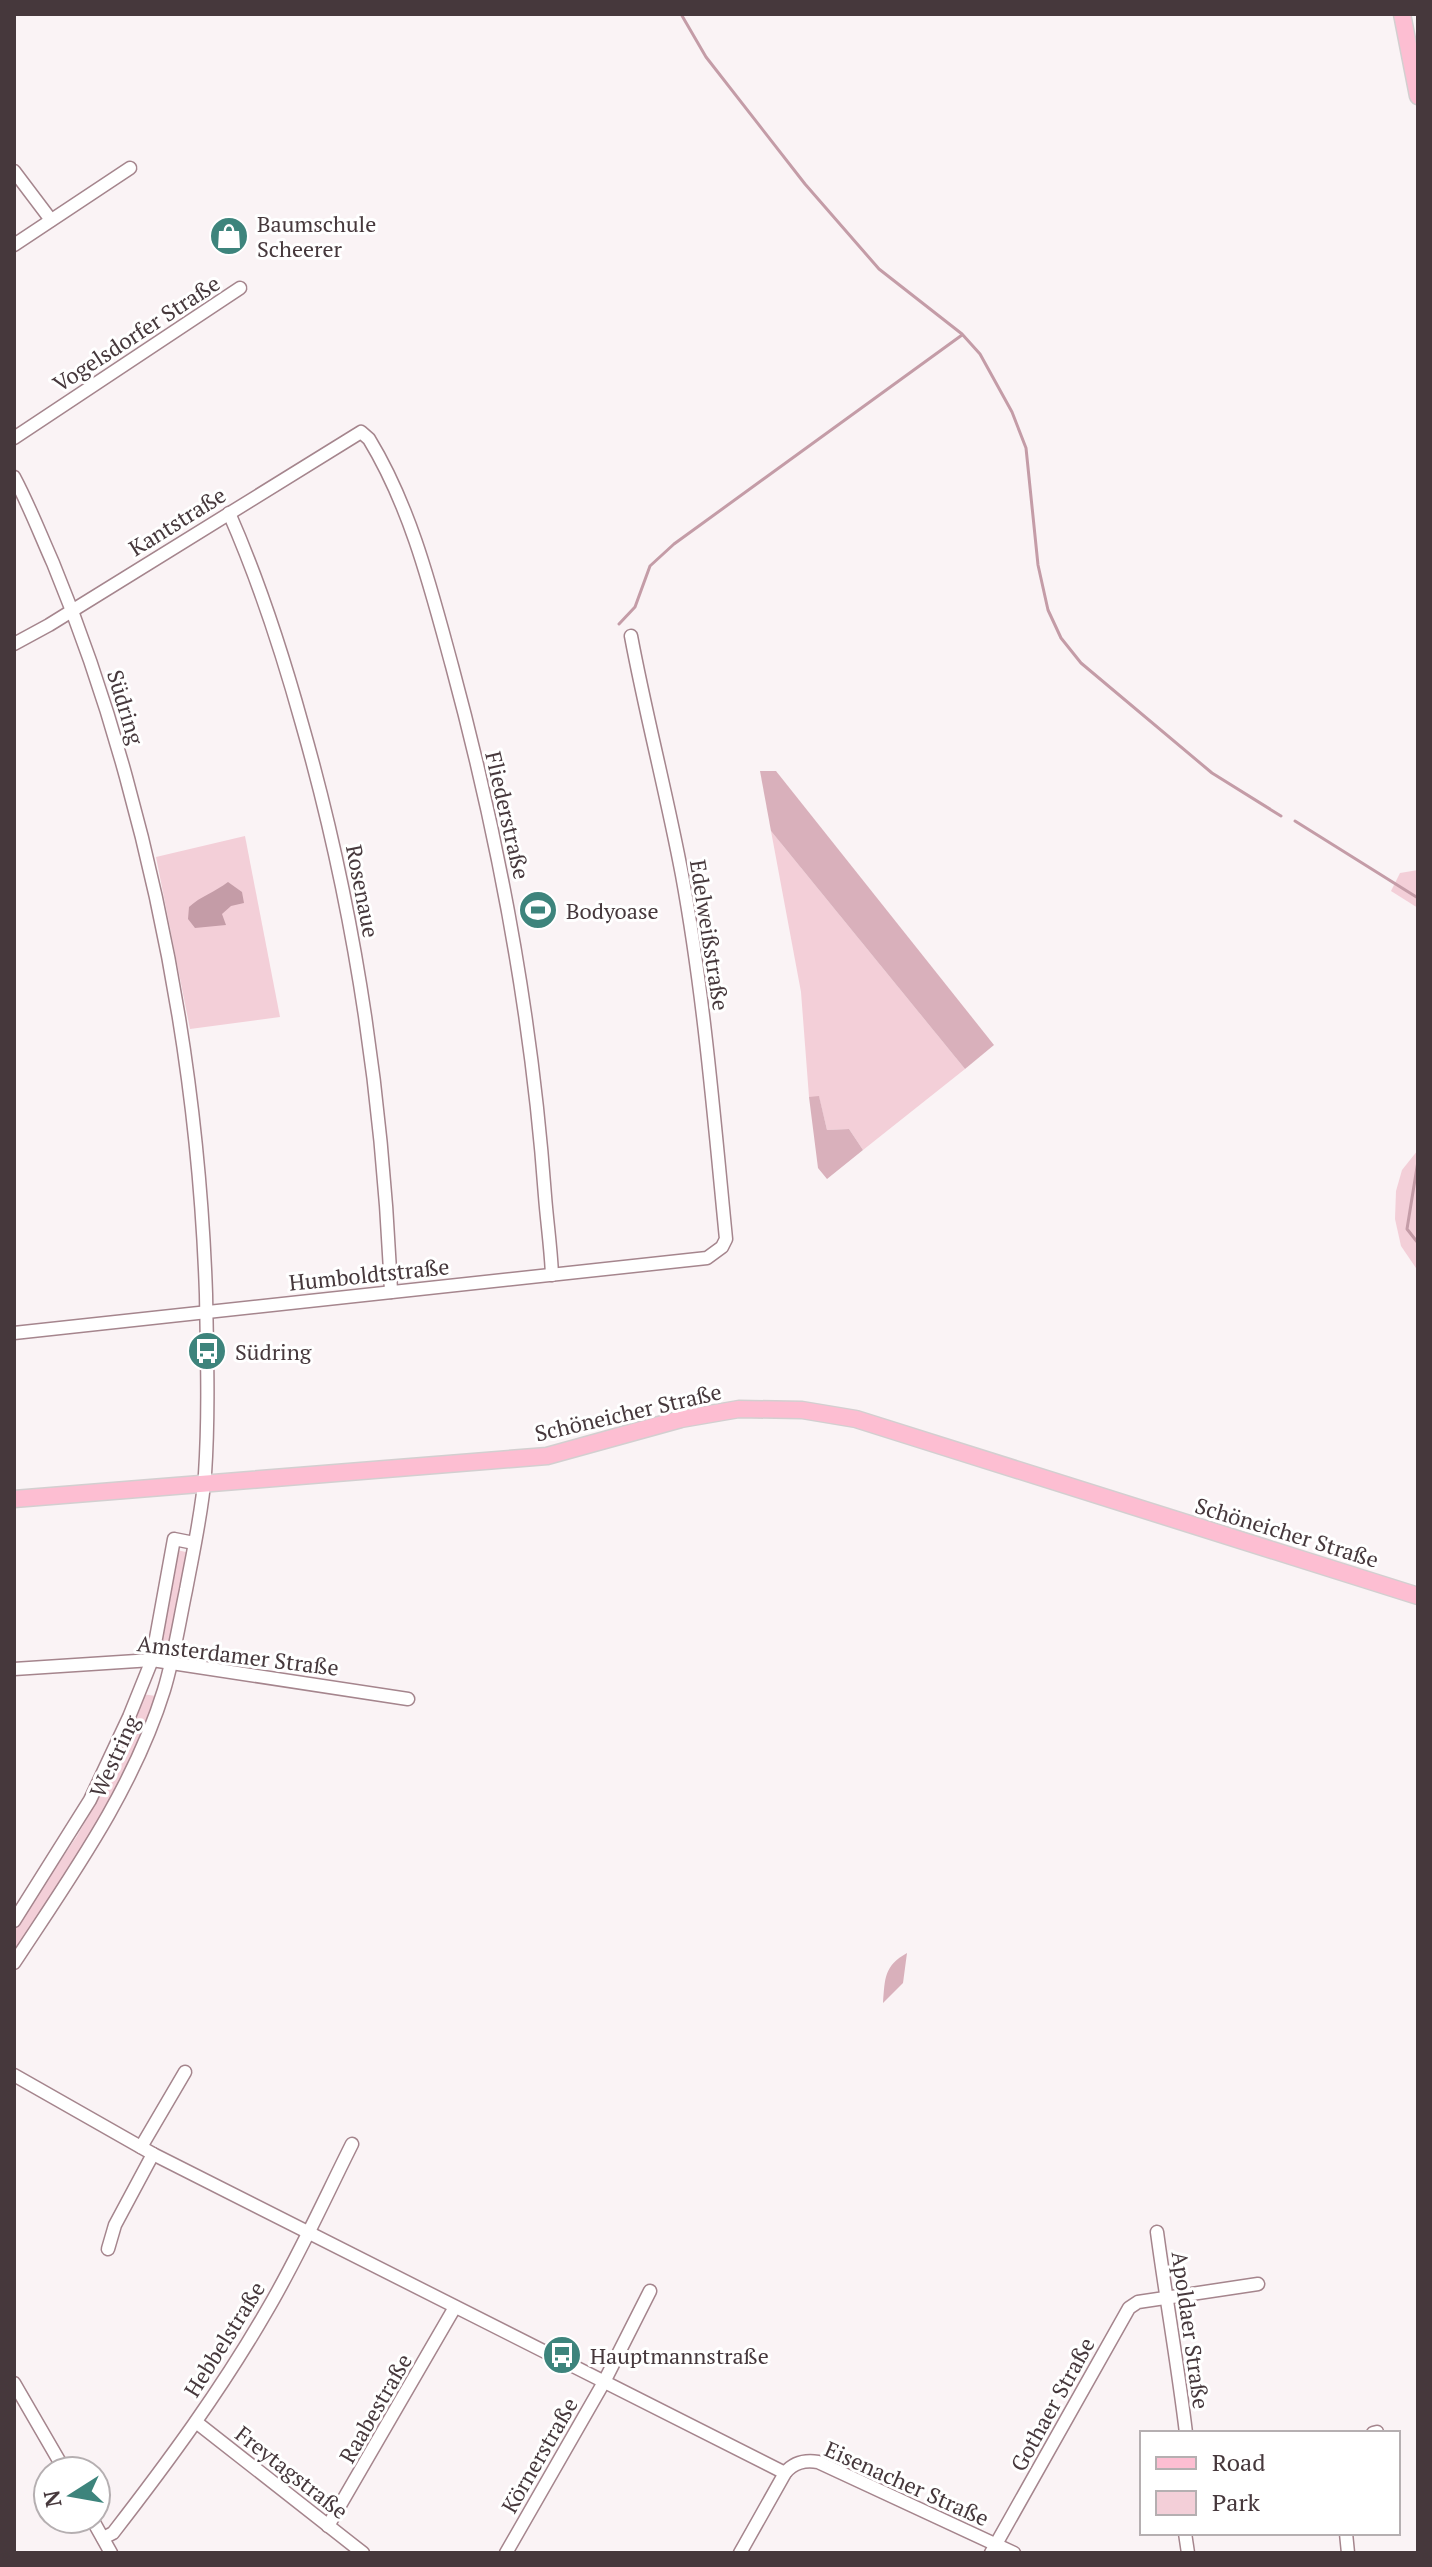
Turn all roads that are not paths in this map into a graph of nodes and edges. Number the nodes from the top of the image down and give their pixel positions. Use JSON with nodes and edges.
{"nodes":[{"id":1,"x":1402,"y":14,"type":"edge"},
{"id":2,"x":1418,"y":96,"type":"edge"},
{"id":3,"x":130,"y":168,"type":"dead end"},
{"id":4,"x":14,"y":171,"type":"edge"},
{"id":5,"x":51,"y":220,"type":"junction"},
{"id":6,"x":14,"y":245,"type":"edge"},
{"id":7,"x":240,"y":288,"type":"dead end"},
{"id":8,"x":361,"y":432,"type":"joint"},
{"id":9,"x":14,"y":438,"type":"edge"},
{"id":10,"x":14,"y":477,"type":"edge"},
{"id":11,"x":229,"y":513,"type":"junction"},
{"id":12,"x":72,"y":611,"type":"junction"},
{"id":13,"x":631,"y":636,"type":"dead end"},
{"id":14,"x":14,"y":644,"type":"edge"},
{"id":15,"x":725,"y":1244,"type":"joint"},
{"id":16,"x":552,"y":1275,"type":"junction"},
{"id":17,"x":391,"y":1292,"type":"junction"},
{"id":18,"x":207,"y":1313,"type":"junction"},
{"id":19,"x":14,"y":1333,"type":"edge"},
{"id":20,"x":204,"y":1484,"type":"junction"},
{"id":21,"x":14,"y":1499,"type":"edge"},
{"id":22,"x":194,"y":1543,"type":"junction"},
{"id":23,"x":1418,"y":1596,"type":"edge"},
{"id":24,"x":152,"y":1660,"type":"junction"},
{"id":25,"x":171,"y":1662,"type":"junction"},
{"id":26,"x":14,"y":1669,"type":"edge"},
{"id":27,"x":408,"y":1699,"type":"dead end"},
{"id":28,"x":14,"y":1921,"type":"edge"},
{"id":29,"x":14,"y":1963,"type":"edge"},
{"id":30,"x":185,"y":2072,"type":"dead end"},
{"id":31,"x":14,"y":2075,"type":"edge"},
{"id":32,"x":352,"y":2144,"type":"dead end"},
{"id":33,"x":141,"y":2147,"type":"junction"},
{"id":34,"x":153,"y":2154,"type":"junction"},
{"id":35,"x":309,"y":2232,"type":"junction"},
{"id":36,"x":1157,"y":2232,"type":"dead end"},
{"id":37,"x":108,"y":2249,"type":"dead end"},
{"id":38,"x":1258,"y":2284,"type":"dead end"},
{"id":39,"x":650,"y":2291,"type":"dead end"},
{"id":40,"x":1166,"y":2298,"type":"junction"},
{"id":41,"x":455,"y":2307,"type":"junction"},
{"id":42,"x":604,"y":2382,"type":"junction"},
{"id":43,"x":14,"y":2383,"type":"edge"},
{"id":44,"x":19,"y":2403,"type":"edge"},
{"id":45,"x":196,"y":2422,"type":"junction"},
{"id":46,"x":1186,"y":2431,"type":"edge"},
{"id":47,"x":54,"y":2455,"type":"edge"},
{"id":48,"x":785,"y":2473,"type":"junction"},
{"id":49,"x":328,"y":2526,"type":"junction"},
{"id":50,"x":101,"y":2535,"type":"edge"},
{"id":51,"x":103,"y":2538,"type":"junction"},
{"id":52,"x":994,"y":2549,"type":"edge"},
{"id":53,"x":111,"y":2553,"type":"edge"},
{"id":54,"x":363,"y":2553,"type":"edge"},
{"id":55,"x":506,"y":2553,"type":"edge"},
{"id":56,"x":740,"y":2553,"type":"edge"},
{"id":57,"x":1014,"y":2553,"type":"edge"}],
"edges":[{"from":1,"to":2,"type":"main road"},
{"from":3,"to":5,"type":"street"},
{"from":4,"to":5,"type":"street"},
{"from":5,"to":6,"type":"street"},
{"from":7,"to":9,"type":"street","name":"Vogelsdorfer Straße"},
{"from":8,"to":11,"type":"street","name":"Kantstraße"},
{"from":8,"to":16,"type":"street","name":"Fliederstraße"},
{"from":10,"to":12,"type":"street","name":"Südring"},
{"from":11,"to":12,"type":"street","name":"Kantstraße"},
{"from":11,"to":17,"type":"street","name":"Rosenaue"},
{"from":12,"to":14,"type":"street","name":"Kantstraße"},
{"from":12,"to":18,"type":"street","name":"Südring"},
{"from":13,"to":15,"type":"street","name":"Edelweißstraße"},
{"from":15,"to":16,"type":"street","name":"Humboldtstraße"},
{"from":16,"to":17,"type":"street","name":"Humboldtstraße"},
{"from":17,"to":18,"type":"street","name":"Humboldtstraße"},
{"from":18,"to":19,"type":"street","name":"Humboldtstraße"},
{"from":18,"to":20,"type":"street","name":"Südring"},
{"from":20,"to":21,"type":"main road","name":"Schöneicher Straße"},
{"from":20,"to":22,"type":"street","name":"Westring"},
{"from":20,"to":23,"type":"main road","name":"Schöneicher Straße"},
{"from":22,"to":24,"type":"street","name":"Westring"},
{"from":22,"to":25,"type":"street","name":"Westring"},
{"from":24,"to":25,"type":"street","name":"Amsterdamer Straße"},
{"from":24,"to":26,"type":"street","name":"Amsterdamer Straße"},
{"from":24,"to":28,"type":"street","name":"Westring"},
{"from":25,"to":27,"type":"street","name":"Amsterdamer Straße"},
{"from":25,"to":29,"type":"street","name":"Westring"},
{"from":30,"to":33,"type":"street"},
{"from":31,"to":33,"type":"street"},
{"from":32,"to":35,"type":"street","name":"Hebbelstraße"},
{"from":33,"to":34,"type":"street"},
{"from":34,"to":35,"type":"street"},
{"from":34,"to":37,"type":"street"},
{"from":35,"to":41,"type":"street"},
{"from":35,"to":45,"type":"street","name":"Hebbelstraße"},
{"from":36,"to":40,"type":"street","name":"Apoldaer Straße"},
{"from":38,"to":40,"type":"street","name":"Gothaer Straße"},
{"from":39,"to":42,"type":"street","name":"Körnerstraße"},
{"from":40,"to":46,"type":"street","name":"Apoldaer Straße"},
{"from":40,"to":52,"type":"street","name":"Gothaer Straße"},
{"from":41,"to":42,"type":"street"},
{"from":41,"to":49,"type":"street","name":"Raabestraße"},
{"from":42,"to":48,"type":"street"},
{"from":42,"to":55,"type":"street","name":"Körnerstraße"},
{"from":43,"to":44,"type":"street"},
{"from":44,"to":47,"type":"street"},
{"from":45,"to":49,"type":"street","name":"Freytagstraße"},
{"from":45,"to":51,"type":"street","name":"Hebbelstraße"},
{"from":48,"to":52,"type":"street","name":"Eisenacher Straße"},
{"from":48,"to":56,"type":"street"},
{"from":49,"to":54,"type":"street","name":"Freytagstraße"},
{"from":50,"to":51,"type":"street"},
{"from":51,"to":53,"type":"street"},
{"from":52,"to":57,"type":"street","name":"Eisenacher Straße"}]}
